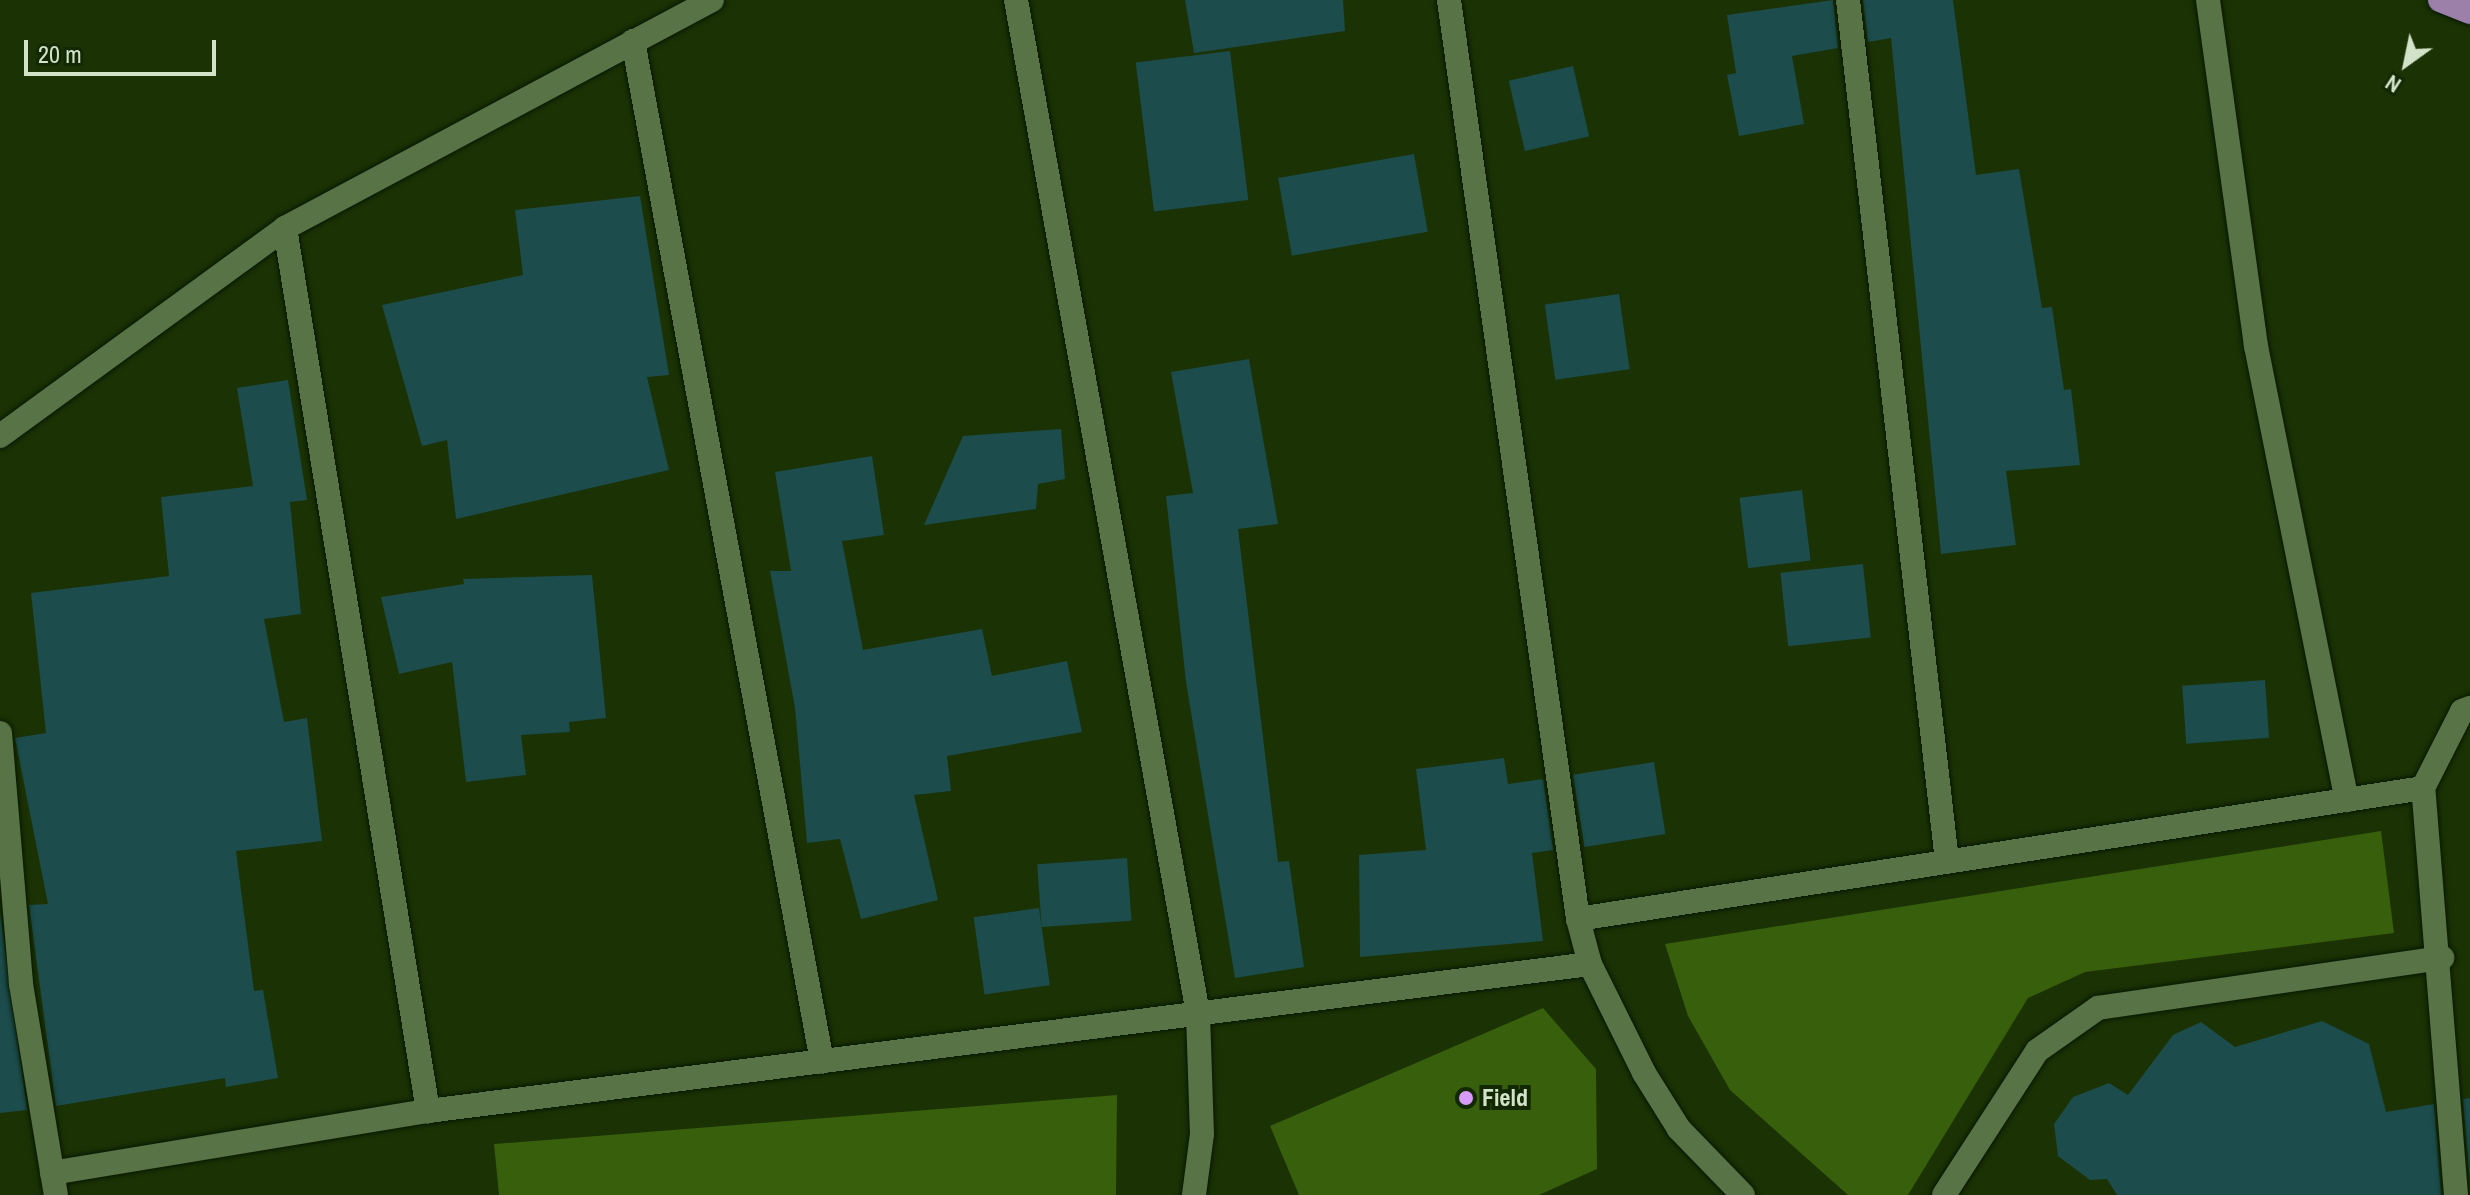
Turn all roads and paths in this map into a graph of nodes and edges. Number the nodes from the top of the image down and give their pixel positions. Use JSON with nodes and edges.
{"nodes":[{"id":1,"x":712,"y":0,"type":"edge"},
{"id":2,"x":1016,"y":0,"type":"edge"},
{"id":3,"x":1449,"y":0,"type":"edge"},
{"id":4,"x":1848,"y":0,"type":"edge"},
{"id":5,"x":2208,"y":0,"type":"edge"},
{"id":6,"x":2440,"y":0,"type":"edge"},
{"id":7,"x":2470,"y":12,"type":"edge"},
{"id":8,"x":633,"y":41,"type":"junction"},
{"id":9,"x":285,"y":228,"type":"junction"},
{"id":10,"x":0,"y":436,"type":"edge"},
{"id":11,"x":2470,"y":708,"type":"edge"},
{"id":12,"x":0,"y":733,"type":"edge"},
{"id":13,"x":2423,"y":788,"type":"junction"},
{"id":14,"x":2347,"y":800,"type":"junction"},
{"id":15,"x":1947,"y":861,"type":"junction"},
{"id":16,"x":1578,"y":919,"type":"junction"},
{"id":17,"x":2442,"y":958,"type":"junction"},
{"id":18,"x":1590,"y":964,"type":"junction"},
{"id":19,"x":10,"y":986,"type":"edge"},
{"id":20,"x":1198,"y":1014,"type":"junction"},
{"id":21,"x":822,"y":1062,"type":"junction"},
{"id":22,"x":428,"y":1111,"type":"junction"},
{"id":23,"x":54,"y":1184,"type":"edge"},
{"id":24,"x":1194,"y":1195,"type":"edge"},
{"id":25,"x":1743,"y":1195,"type":"edge"},
{"id":26,"x":1944,"y":1195,"type":"edge"},
{"id":27,"x":2456,"y":1195,"type":"edge"}],
"edges":[{"from":1,"to":8,"type":"street"},
{"from":2,"to":20,"type":"street"},
{"from":3,"to":16,"type":"street"},
{"from":4,"to":15,"type":"street"},
{"from":5,"to":14,"type":"street"},
{"from":6,"to":7,"type":"main road"},
{"from":8,"to":9,"type":"street"},
{"from":8,"to":21,"type":"street"},
{"from":9,"to":10,"type":"street"},
{"from":9,"to":22,"type":"street"},
{"from":11,"to":13,"type":"street"},
{"from":12,"to":19,"type":"street"},
{"from":13,"to":14,"type":"street"},
{"from":13,"to":17,"type":"street"},
{"from":14,"to":15,"type":"street"},
{"from":15,"to":16,"type":"street"},
{"from":16,"to":18,"type":"street"},
{"from":17,"to":26,"type":"street"},
{"from":17,"to":27,"type":"street"},
{"from":18,"to":20,"type":"street"},
{"from":18,"to":25,"type":"street"},
{"from":19,"to":23,"type":"street"},
{"from":20,"to":21,"type":"street"},
{"from":20,"to":24,"type":"street"},
{"from":21,"to":22,"type":"street"},
{"from":22,"to":23,"type":"street"}]}
